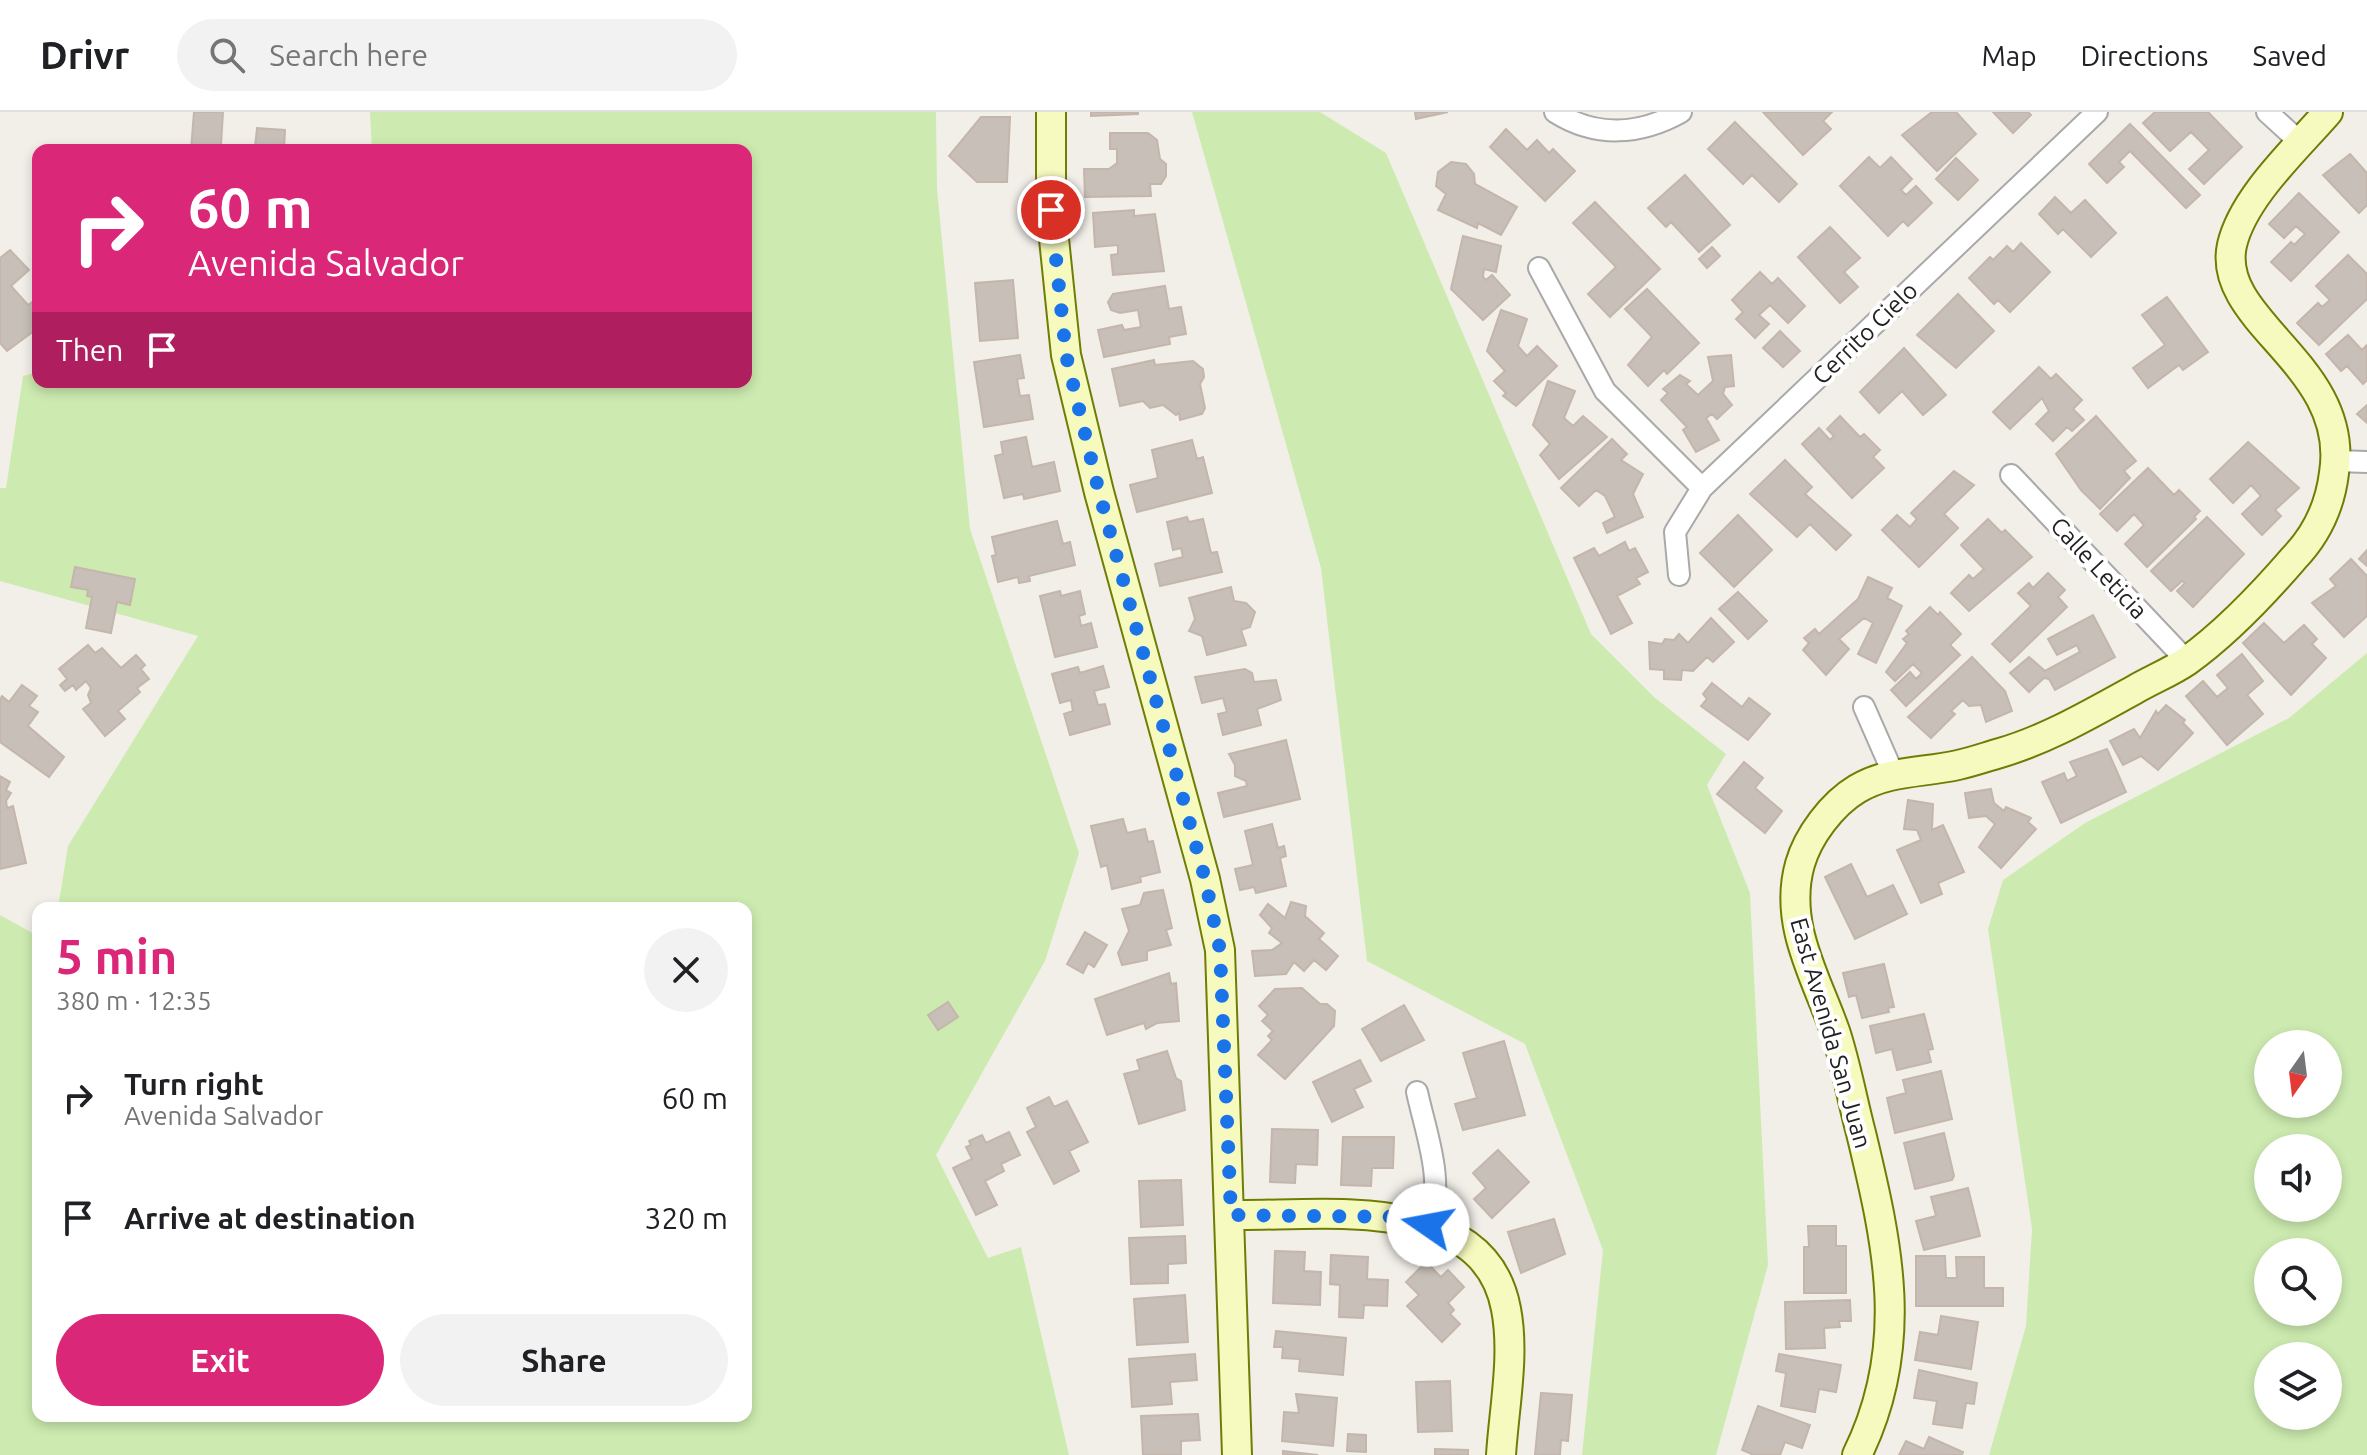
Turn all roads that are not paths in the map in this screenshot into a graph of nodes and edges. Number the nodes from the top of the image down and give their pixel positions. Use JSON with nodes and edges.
{"nodes":[{"id":1,"x":1051,"y":112,"type":"edge"},
{"id":2,"x":1555,"y":112,"type":"edge"},
{"id":3,"x":1681,"y":112,"type":"edge"},
{"id":4,"x":2097,"y":112,"type":"edge"},
{"id":5,"x":2267,"y":112,"type":"edge"},
{"id":6,"x":2328,"y":112,"type":"edge"},
{"id":7,"x":2301,"y":143,"type":"junction"},
{"id":8,"x":1539,"y":268,"type":"dead end"},
{"id":9,"x":2336,"y":461,"type":"junction"},
{"id":10,"x":2367,"y":462,"type":"edge"},
{"id":11,"x":2011,"y":475,"type":"dead end"},
{"id":12,"x":1702,"y":488,"type":"junction"},
{"id":13,"x":1679,"y":575,"type":"dead end"},
{"id":14,"x":2187,"y":661,"type":"junction"},
{"id":15,"x":1864,"y":707,"type":"dead end"},
{"id":16,"x":1893,"y":773,"type":"junction"},
{"id":17,"x":1417,"y":1092,"type":"dead end"},
{"id":18,"x":1231,"y":1215,"type":"junction"},
{"id":19,"x":1428,"y":1225,"type":"junction"},
{"id":20,"x":1237,"y":1455,"type":"edge"},
{"id":21,"x":1501,"y":1455,"type":"edge"},
{"id":22,"x":1857,"y":1455,"type":"edge"}],
"edges":[{"from":1,"to":18,"type":"street"},
{"from":2,"to":3,"type":"street"},
{"from":4,"to":12,"type":"street","name":"Cerrito Cielo"},
{"from":5,"to":7,"type":"street"},
{"from":6,"to":7,"type":"street","name":"East Avenida San Juan"},
{"from":7,"to":9,"type":"street","name":"East Avenida San Juan"},
{"from":8,"to":12,"type":"street"},
{"from":9,"to":10,"type":"street"},
{"from":9,"to":14,"type":"street","name":"East Avenida San Juan"},
{"from":11,"to":14,"type":"street","name":"Calle Leticia"},
{"from":12,"to":13,"type":"street","name":"Cerrito Cielo"},
{"from":14,"to":16,"type":"street","name":"East Avenida San Juan"},
{"from":15,"to":16,"type":"street"},
{"from":16,"to":22,"type":"street","name":"East Avenida San Juan"},
{"from":17,"to":19,"type":"street"},
{"from":18,"to":19,"type":"street"},
{"from":18,"to":20,"type":"street"},
{"from":19,"to":21,"type":"street"}]}
